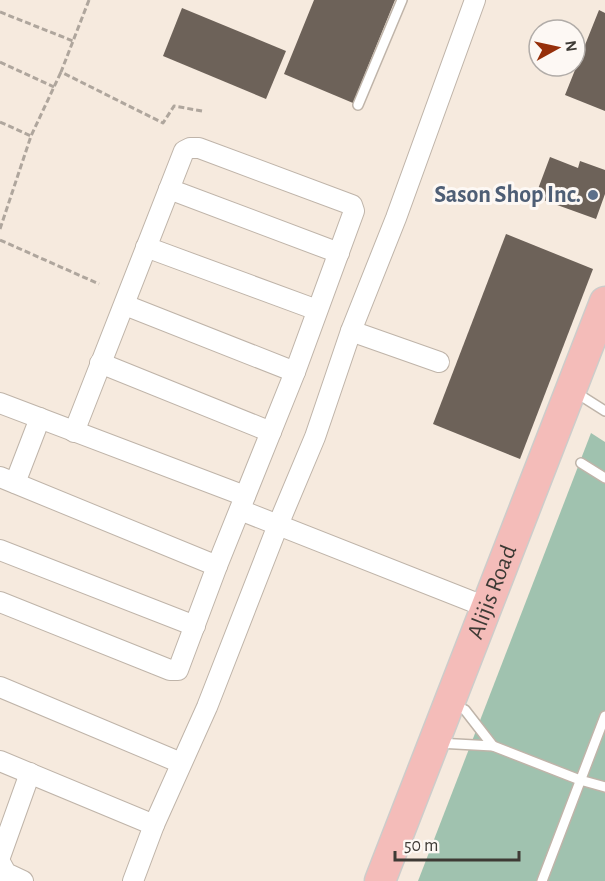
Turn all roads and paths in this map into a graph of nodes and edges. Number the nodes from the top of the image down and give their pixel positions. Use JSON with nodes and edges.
{"nodes":[{"id":1,"x":89,"y":0,"type":"edge"},
{"id":2,"x":402,"y":0,"type":"edge"},
{"id":3,"x":475,"y":0,"type":"edge"},
{"id":4,"x":0,"y":12,"type":"edge"},
{"id":5,"x":73,"y":41,"type":"junction"},
{"id":6,"x":0,"y":62,"type":"edge"},
{"id":7,"x":61,"y":72,"type":"junction"},
{"id":8,"x":54,"y":87,"type":"junction"},
{"id":9,"x":358,"y":105,"type":"dead end"},
{"id":10,"x":202,"y":111,"type":"dead end"},
{"id":11,"x":0,"y":122,"type":"edge"},
{"id":12,"x":31,"y":136,"type":"junction"},
{"id":13,"x":170,"y":189,"type":"junction"},
{"id":14,"x":0,"y":229,"type":"edge"},
{"id":15,"x":0,"y":240,"type":"edge"},
{"id":16,"x":146,"y":247,"type":"junction"},
{"id":17,"x":339,"y":253,"type":"junction"},
{"id":18,"x":99,"y":284,"type":"dead end"},
{"id":19,"x":605,"y":302,"type":"edge"},
{"id":20,"x":125,"y":305,"type":"junction"},
{"id":21,"x":317,"y":310,"type":"junction"},
{"id":22,"x":351,"y":331,"type":"junction"},
{"id":23,"x":439,"y":362,"type":"dead end"},
{"id":24,"x":100,"y":363,"type":"junction"},
{"id":25,"x":295,"y":372,"type":"junction"},
{"id":26,"x":571,"y":389,"type":"junction"},
{"id":27,"x":0,"y":403,"type":"edge"},
{"id":28,"x":605,"y":411,"type":"edge"},
{"id":29,"x":40,"y":418,"type":"junction"},
{"id":30,"x":74,"y":432,"type":"junction"},
{"id":31,"x":271,"y":432,"type":"junction"},
{"id":32,"x":581,"y":463,"type":"dead end"},
{"id":33,"x":605,"y":478,"type":"edge"},
{"id":34,"x":7,"y":480,"type":"edge"},
{"id":35,"x":242,"y":503,"type":"junction"},
{"id":36,"x":278,"y":525,"type":"junction"},
{"id":37,"x":0,"y":550,"type":"edge"},
{"id":38,"x":217,"y":566,"type":"junction"},
{"id":39,"x":0,"y":602,"type":"edge"},
{"id":40,"x":486,"y":606,"type":"junction"},
{"id":41,"x":195,"y":626,"type":"junction"},
{"id":42,"x":0,"y":687,"type":"edge"},
{"id":43,"x":450,"y":703,"type":"junction"},
{"id":44,"x":605,"y":716,"type":"edge"},
{"id":45,"x":434,"y":743,"type":"junction"},
{"id":46,"x":493,"y":746,"type":"junction"},
{"id":47,"x":0,"y":761,"type":"edge"},
{"id":48,"x":182,"y":764,"type":"junction"},
{"id":49,"x":30,"y":773,"type":"junction"},
{"id":50,"x":580,"y":780,"type":"junction"},
{"id":51,"x":605,"y":787,"type":"edge"},
{"id":52,"x":154,"y":825,"type":"junction"},
{"id":53,"x":0,"y":857,"type":"edge"},
{"id":54,"x":0,"y":862,"type":"edge"},
{"id":55,"x":23,"y":881,"type":"edge"},
{"id":56,"x":133,"y":881,"type":"edge"},
{"id":57,"x":380,"y":881,"type":"edge"},
{"id":58,"x":542,"y":881,"type":"edge"}],
"edges":[{"from":1,"to":5,"type":"path"},
{"from":2,"to":9,"type":"lane"},
{"from":3,"to":22,"type":"street"},
{"from":4,"to":5,"type":"path"},
{"from":5,"to":7,"type":"path"},
{"from":6,"to":8,"type":"path"},
{"from":7,"to":8,"type":"path"},
{"from":7,"to":10,"type":"path"},
{"from":8,"to":12,"type":"path"},
{"from":11,"to":12,"type":"path"},
{"from":12,"to":14,"type":"path"},
{"from":13,"to":16,"type":"street"},
{"from":13,"to":17,"type":"street"},
{"from":13,"to":17,"type":"street"},
{"from":15,"to":18,"type":"path"},
{"from":16,"to":20,"type":"street"},
{"from":16,"to":21,"type":"street"},
{"from":17,"to":21,"type":"street"},
{"from":19,"to":26,"type":"main road","name":"Alijis Road"},
{"from":20,"to":24,"type":"street"},
{"from":20,"to":25,"type":"street"},
{"from":21,"to":25,"type":"street"},
{"from":22,"to":23,"type":"street"},
{"from":22,"to":36,"type":"street"},
{"from":24,"to":30,"type":"street"},
{"from":24,"to":31,"type":"street"},
{"from":25,"to":31,"type":"street"},
{"from":26,"to":28,"type":"lane"},
{"from":26,"to":40,"type":"main road","name":"Alijis Road"},
{"from":27,"to":29,"type":"street"},
{"from":29,"to":30,"type":"street"},
{"from":29,"to":34,"type":"street"},
{"from":30,"to":35,"type":"street"},
{"from":31,"to":35,"type":"street"},
{"from":32,"to":33,"type":"lane"},
{"from":34,"to":38,"type":"street"},
{"from":35,"to":36,"type":"street"},
{"from":35,"to":38,"type":"street"},
{"from":36,"to":40,"type":"street"},
{"from":36,"to":48,"type":"street"},
{"from":37,"to":41,"type":"street"},
{"from":38,"to":41,"type":"street"},
{"from":39,"to":41,"type":"street"},
{"from":40,"to":43,"type":"main road","name":"Alijis Road"},
{"from":42,"to":48,"type":"street"},
{"from":43,"to":45,"type":"main road","name":"Alijis Road"},
{"from":43,"to":46,"type":"lane"},
{"from":44,"to":50,"type":"lane"},
{"from":45,"to":46,"type":"lane"},
{"from":45,"to":57,"type":"main road","name":"Alijis Road"},
{"from":46,"to":50,"type":"lane"},
{"from":47,"to":49,"type":"street"},
{"from":48,"to":52,"type":"street"},
{"from":49,"to":52,"type":"street"},
{"from":49,"to":53,"type":"street"},
{"from":50,"to":51,"type":"lane"},
{"from":50,"to":58,"type":"lane"},
{"from":52,"to":56,"type":"street"},
{"from":54,"to":55,"type":"street"}]}
